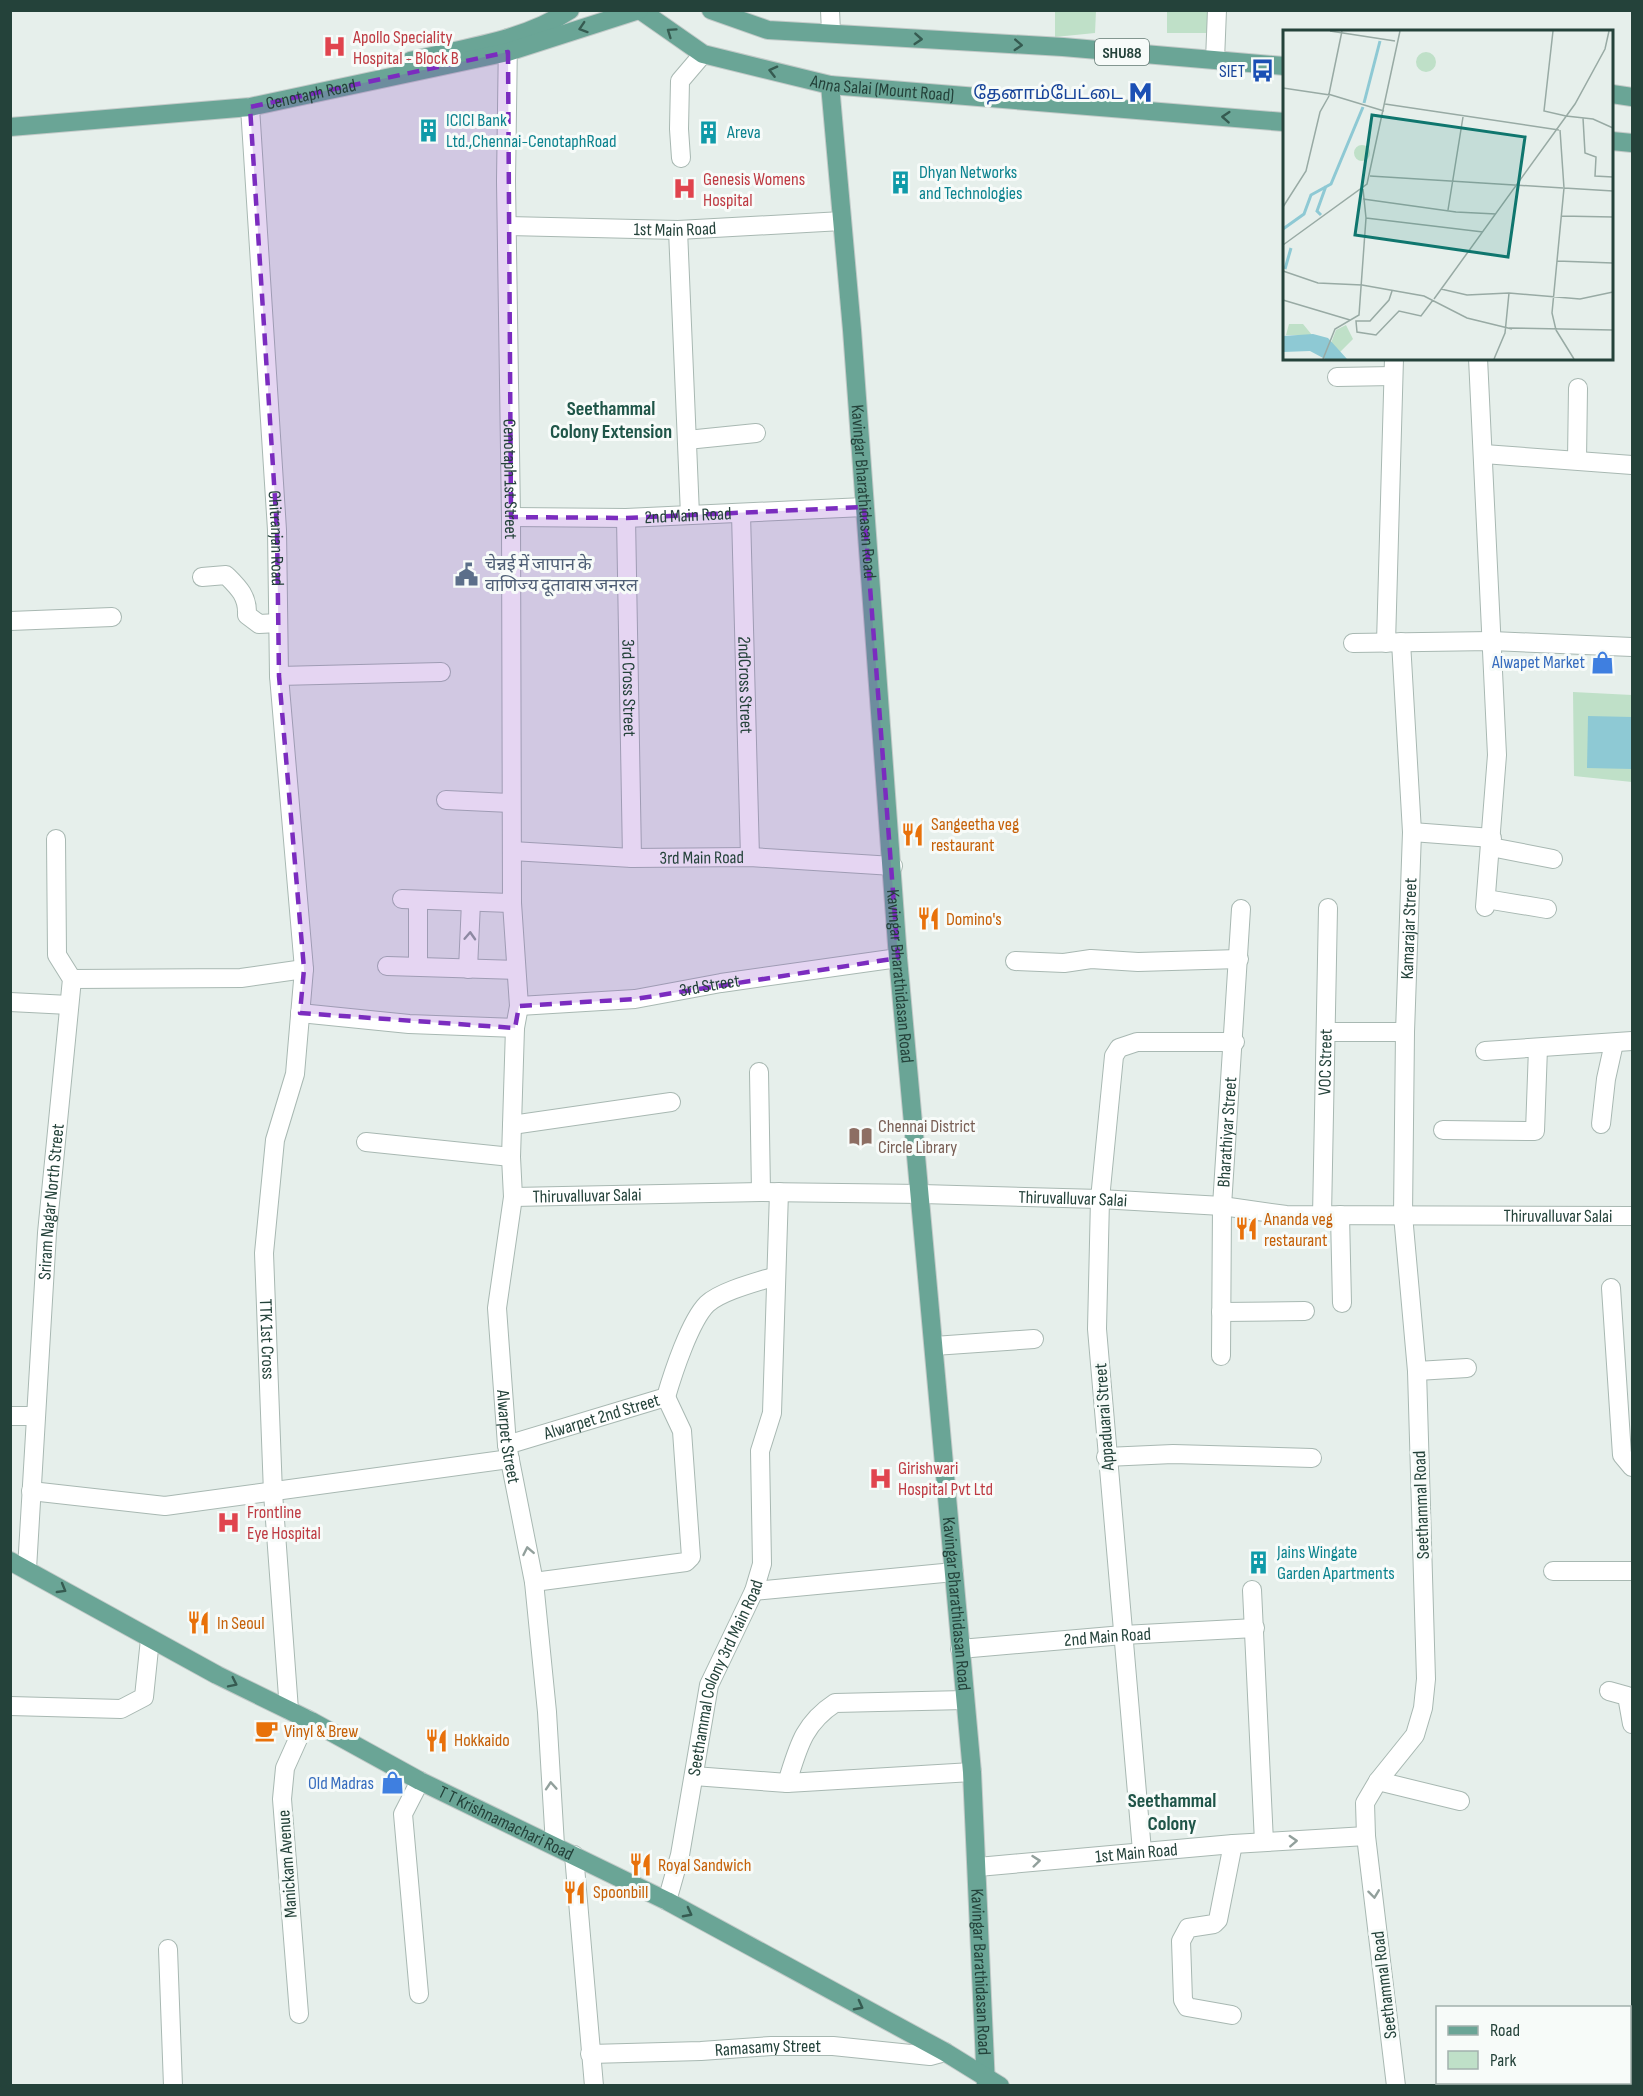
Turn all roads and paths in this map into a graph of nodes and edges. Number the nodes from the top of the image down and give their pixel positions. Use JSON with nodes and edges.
{"nodes":[{"id":1,"x":570,"y":10,"type":"edge"},
{"id":2,"x":639,"y":10,"type":"edge"},
{"id":3,"x":711,"y":10,"type":"edge"},
{"id":4,"x":830,"y":10,"type":"edge"},
{"id":5,"x":1217,"y":10,"type":"edge"},
{"id":6,"x":831,"y":32,"type":"junction"},
{"id":7,"x":508,"y":44,"type":"junction"},
{"id":8,"x":703,"y":54,"type":"junction"},
{"id":9,"x":1215,"y":60,"type":"junction"},
{"id":10,"x":1283,"y":66,"type":"edge"},
{"id":11,"x":830,"y":85,"type":"junction"},
{"id":12,"x":1613,"y":94,"type":"edge"},
{"id":13,"x":1632,"y":97,"type":"edge"},
{"id":14,"x":250,"y":107,"type":"junction"},
{"id":15,"x":10,"y":118,"type":"edge"},
{"id":16,"x":1283,"y":122,"type":"edge"},
{"id":17,"x":10,"y":127,"type":"edge"},
{"id":18,"x":1613,"y":141,"type":"edge"},
{"id":19,"x":1632,"y":142,"type":"edge"},
{"id":20,"x":681,"y":158,"type":"dead end"},
{"id":21,"x":842,"y":221,"type":"junction"},
{"id":22,"x":507,"y":226,"type":"junction"},
{"id":23,"x":678,"y":230,"type":"junction"},
{"id":24,"x":1478,"y":360,"type":"edge"},
{"id":25,"x":1393,"y":367,"type":"edge"},
{"id":26,"x":1337,"y":377,"type":"dead end"},
{"id":27,"x":1578,"y":388,"type":"dead end"},
{"id":28,"x":756,"y":433,"type":"dead end"},
{"id":29,"x":687,"y":441,"type":"junction"},
{"id":30,"x":1484,"y":454,"type":"junction"},
{"id":31,"x":1577,"y":460,"type":"junction"},
{"id":32,"x":1632,"y":465,"type":"edge"},
{"id":33,"x":864,"y":507,"type":"junction"},
{"id":34,"x":741,"y":514,"type":"junction"},
{"id":35,"x":690,"y":515,"type":"junction"},
{"id":36,"x":511,"y":517,"type":"junction"},
{"id":37,"x":626,"y":518,"type":"junction"},
{"id":38,"x":202,"y":577,"type":"dead end"},
{"id":39,"x":112,"y":617,"type":"dead end"},
{"id":40,"x":10,"y":621,"type":"edge"},
{"id":41,"x":278,"y":623,"type":"junction"},
{"id":42,"x":1492,"y":641,"type":"junction"},
{"id":43,"x":1353,"y":643,"type":"dead end"},
{"id":44,"x":1393,"y":643,"type":"junction"},
{"id":45,"x":1632,"y":646,"type":"edge"},
{"id":46,"x":441,"y":672,"type":"dead end"},
{"id":47,"x":279,"y":676,"type":"junction"},
{"id":48,"x":446,"y":800,"type":"dead end"},
{"id":49,"x":511,"y":803,"type":"junction"},
{"id":50,"x":1412,"y":832,"type":"junction"},
{"id":51,"x":56,"y":839,"type":"dead end"},
{"id":52,"x":1492,"y":843,"type":"junction"},
{"id":53,"x":512,"y":851,"type":"junction"},
{"id":54,"x":750,"y":857,"type":"junction"},
{"id":55,"x":632,"y":858,"type":"junction"},
{"id":56,"x":1553,"y":859,"type":"dead end"},
{"id":57,"x":893,"y":866,"type":"junction"},
{"id":58,"x":471,"y":902,"type":"junction"},
{"id":59,"x":512,"y":903,"type":"junction"},
{"id":60,"x":1328,"y":908,"type":"dead end"},
{"id":61,"x":1241,"y":909,"type":"dead end"},
{"id":62,"x":1547,"y":909,"type":"dead end"},
{"id":63,"x":898,"y":958,"type":"junction"},
{"id":64,"x":1239,"y":959,"type":"junction"},
{"id":65,"x":1015,"y":961,"type":"dead end"},
{"id":66,"x":387,"y":966,"type":"dead end"},
{"id":67,"x":418,"y":966,"type":"junction"},
{"id":68,"x":304,"y":969,"type":"junction"},
{"id":69,"x":468,"y":969,"type":"junction"},
{"id":70,"x":516,"y":970,"type":"junction"},
{"id":71,"x":72,"y":979,"type":"junction"},
{"id":72,"x":10,"y":1002,"type":"edge"},
{"id":73,"x":69,"y":1005,"type":"junction"},
{"id":74,"x":519,"y":1006,"type":"junction"},
{"id":75,"x":300,"y":1012,"type":"junction"},
{"id":76,"x":515,"y":1028,"type":"junction"},
{"id":77,"x":1326,"y":1032,"type":"junction"},
{"id":78,"x":1405,"y":1032,"type":"junction"},
{"id":79,"x":1632,"y":1041,"type":"edge"},
{"id":80,"x":1235,"y":1042,"type":"junction"},
{"id":81,"x":1614,"y":1043,"type":"junction"},
{"id":82,"x":1538,"y":1048,"type":"junction"},
{"id":83,"x":1485,"y":1051,"type":"dead end"},
{"id":84,"x":759,"y":1072,"type":"dead end"},
{"id":85,"x":671,"y":1102,"type":"dead end"},
{"id":86,"x":1601,"y":1124,"type":"dead end"},
{"id":87,"x":512,"y":1125,"type":"junction"},
{"id":88,"x":1443,"y":1130,"type":"dead end"},
{"id":89,"x":366,"y":1142,"type":"dead end"},
{"id":90,"x":511,"y":1157,"type":"junction"},
{"id":91,"x":770,"y":1192,"type":"junction"},
{"id":92,"x":922,"y":1194,"type":"junction"},
{"id":93,"x":513,"y":1197,"type":"junction"},
{"id":94,"x":1100,"y":1199,"type":"junction"},
{"id":95,"x":1222,"y":1206,"type":"junction"},
{"id":96,"x":1331,"y":1215,"type":"junction"},
{"id":97,"x":1403,"y":1215,"type":"junction"},
{"id":98,"x":1632,"y":1216,"type":"edge"},
{"id":99,"x":776,"y":1276,"type":"junction"},
{"id":100,"x":1611,"y":1288,"type":"dead end"},
{"id":101,"x":1342,"y":1303,"type":"dead end"},
{"id":102,"x":1305,"y":1311,"type":"dead end"},
{"id":103,"x":1221,"y":1312,"type":"junction"},
{"id":104,"x":1034,"y":1339,"type":"dead end"},
{"id":105,"x":934,"y":1347,"type":"junction"},
{"id":106,"x":1221,"y":1356,"type":"dead end"},
{"id":107,"x":1467,"y":1368,"type":"dead end"},
{"id":108,"x":1418,"y":1371,"type":"junction"},
{"id":109,"x":666,"y":1397,"type":"junction"},
{"id":110,"x":10,"y":1416,"type":"edge"},
{"id":111,"x":35,"y":1416,"type":"junction"},
{"id":112,"x":508,"y":1452,"type":"junction"},
{"id":113,"x":1106,"y":1457,"type":"junction"},
{"id":114,"x":1312,"y":1458,"type":"dead end"},
{"id":115,"x":1632,"y":1467,"type":"edge"},
{"id":116,"x":31,"y":1491,"type":"junction"},
{"id":117,"x":273,"y":1492,"type":"junction"},
{"id":118,"x":10,"y":1561,"type":"edge"},
{"id":119,"x":27,"y":1569,"type":"junction"},
{"id":120,"x":1553,"y":1571,"type":"dead end"},
{"id":121,"x":1632,"y":1571,"type":"edge"},
{"id":122,"x":954,"y":1572,"type":"junction"},
{"id":123,"x":534,"y":1582,"type":"junction"},
{"id":124,"x":1252,"y":1590,"type":"dead end"},
{"id":125,"x":754,"y":1591,"type":"junction"},
{"id":126,"x":1255,"y":1628,"type":"junction"},
{"id":127,"x":1123,"y":1635,"type":"junction"},
{"id":128,"x":150,"y":1639,"type":"junction"},
{"id":129,"x":960,"y":1649,"type":"junction"},
{"id":130,"x":1609,"y":1691,"type":"dead end"},
{"id":131,"x":965,"y":1700,"type":"junction"},
{"id":132,"x":10,"y":1706,"type":"edge"},
{"id":133,"x":289,"y":1710,"type":"junction"},
{"id":134,"x":307,"y":1719,"type":"junction"},
{"id":135,"x":1632,"y":1724,"type":"edge"},
{"id":136,"x":972,"y":1772,"type":"junction"},
{"id":137,"x":694,"y":1776,"type":"junction"},
{"id":138,"x":1377,"y":1780,"type":"junction"},
{"id":139,"x":420,"y":1781,"type":"junction"},
{"id":140,"x":787,"y":1783,"type":"junction"},
{"id":141,"x":1460,"y":1801,"type":"dead end"},
{"id":142,"x":1366,"y":1836,"type":"junction"},
{"id":143,"x":1264,"y":1842,"type":"junction"},
{"id":144,"x":1233,"y":1844,"type":"junction"},
{"id":145,"x":555,"y":1845,"type":"junction"},
{"id":146,"x":1142,"y":1851,"type":"junction"},
{"id":147,"x":574,"y":1855,"type":"junction"},
{"id":148,"x":978,"y":1867,"type":"junction"},
{"id":149,"x":667,"y":1901,"type":"junction"},
{"id":150,"x":168,"y":1949,"type":"dead end"},
{"id":151,"x":419,"y":1994,"type":"dead end"},
{"id":152,"x":298,"y":2014,"type":"dead end"},
{"id":153,"x":1232,"y":2015,"type":"dead end"},
{"id":154,"x":945,"y":2052,"type":"junction"},
{"id":155,"x":590,"y":2054,"type":"junction"},
{"id":156,"x":990,"y":2082,"type":"edge"},
{"id":157,"x":174,"y":2085,"type":"edge"},
{"id":158,"x":594,"y":2085,"type":"edge"},
{"id":159,"x":1396,"y":2085,"type":"edge"}],
"edges":[{"from":1,"to":7,"type":"main road","name":"Cenotaph Road"},
{"from":2,"to":7,"type":"main road","name":"Cenotaph Road","one_way":true},
{"from":8,"to":2,"type":"main road","name":"Anna Salai (Mount Road)","one_way":true},
{"from":3,"to":6,"type":"main road","number":"SHU88"},
{"from":4,"to":6,"type":"street"},
{"from":5,"to":9,"type":"street"},
{"from":6,"to":9,"type":"main road","number":"SHU88","one_way":true},
{"from":7,"to":14,"type":"main road","name":"Cenotaph Road"},
{"from":7,"to":15,"type":"main road","name":"Cenotaph Road"},
{"from":7,"to":22,"type":"street","name":"Cenotaph 1st Street"},
{"from":11,"to":8,"type":"main road","name":"Anna Salai (Mount Road)","one_way":true},
{"from":8,"to":20,"type":"street"},
{"from":9,"to":10,"type":"main road","number":"SHU88"},
{"from":16,"to":11,"type":"main road","name":"Anna Salai (Mount Road)","one_way":true},
{"from":11,"to":21,"type":"main road","name":"Kavingar Bharathidasan Road"},
{"from":12,"to":13,"type":"main road"},
{"from":14,"to":17,"type":"main road","name":"Cenotaph Road"},
{"from":14,"to":41,"type":"street","name":"Chitranjan Road"},
{"from":18,"to":19,"type":"main road"},
{"from":21,"to":23,"type":"street","name":"1st Main Road"},
{"from":21,"to":33,"type":"main road","name":"Kavingar Bharathidasan Road"},
{"from":22,"to":23,"type":"street","name":"1st Main Road"},
{"from":22,"to":36,"type":"street","name":"Cenotaph 1st Street"},
{"from":23,"to":29,"type":"street"},
{"from":24,"to":30,"type":"street"},
{"from":25,"to":26,"type":"street"},
{"from":25,"to":44,"type":"street","name":"Kamarajar Street"},
{"from":27,"to":31,"type":"street"},
{"from":28,"to":29,"type":"street"},
{"from":29,"to":35,"type":"street"},
{"from":30,"to":31,"type":"street"},
{"from":30,"to":42,"type":"street"},
{"from":31,"to":32,"type":"street"},
{"from":33,"to":34,"type":"street","name":"2nd Main Road"},
{"from":33,"to":57,"type":"main road","name":"Kavingar Bharathidasan Road"},
{"from":34,"to":35,"type":"street","name":"2nd Main Road"},
{"from":34,"to":54,"type":"street","name":"2ndCross Street"},
{"from":35,"to":37,"type":"street","name":"2nd Main Road"},
{"from":36,"to":37,"type":"street","name":"2nd Main Road"},
{"from":36,"to":49,"type":"street","name":"Cenotaph 1st Street"},
{"from":37,"to":55,"type":"street","name":"3rd Cross Street"},
{"from":38,"to":41,"type":"street"},
{"from":39,"to":40,"type":"street"},
{"from":41,"to":47,"type":"street","name":"Chitranjan Road"},
{"from":42,"to":44,"type":"street"},
{"from":42,"to":45,"type":"street"},
{"from":42,"to":52,"type":"street"},
{"from":43,"to":44,"type":"street"},
{"from":44,"to":50,"type":"street","name":"Kamarajar Street"},
{"from":46,"to":47,"type":"street"},
{"from":47,"to":68,"type":"street","name":"Chitranjan Road"},
{"from":48,"to":49,"type":"street"},
{"from":49,"to":53,"type":"street","name":"Cenotaph 1st Street"},
{"from":50,"to":52,"type":"street"},
{"from":50,"to":78,"type":"street","name":"Kamarajar Street"},
{"from":51,"to":71,"type":"street"},
{"from":52,"to":56,"type":"street"},
{"from":52,"to":62,"type":"street"},
{"from":53,"to":55,"type":"street","name":"3rd Main Road"},
{"from":53,"to":59,"type":"street","name":"Cenotaph 1st Street"},
{"from":54,"to":55,"type":"street","name":"3rd Main Road"},
{"from":54,"to":57,"type":"street","name":"3rd Main Road"},
{"from":57,"to":63,"type":"main road","name":"Kavingar Bharathidasan Road"},
{"from":58,"to":59,"type":"street"},
{"from":58,"to":67,"type":"street"},
{"from":69,"to":58,"type":"street","one_way":true},
{"from":59,"to":70,"type":"street","name":"Cenotaph 1st Street"},
{"from":60,"to":77,"type":"street","name":"VOC Street"},
{"from":61,"to":64,"type":"street","name":"Bharathiyar Street"},
{"from":63,"to":74,"type":"street","name":"3rd Street"},
{"from":63,"to":92,"type":"main road","name":"Kavingar Bharathidasan Road"},
{"from":64,"to":65,"type":"street"},
{"from":64,"to":80,"type":"street","name":"Bharathiyar Street"},
{"from":66,"to":67,"type":"street"},
{"from":67,"to":69,"type":"street"},
{"from":68,"to":71,"type":"street"},
{"from":68,"to":75,"type":"street","name":"TTK 1st Cross"},
{"from":69,"to":70,"type":"street"},
{"from":70,"to":74,"type":"street","name":"Cenotaph 1st Street"},
{"from":71,"to":73,"type":"street","name":"Sriram Nagar North Street"},
{"from":72,"to":73,"type":"street"},
{"from":73,"to":111,"type":"street","name":"Sriram Nagar North Street"},
{"from":74,"to":76,"type":"street","name":"Cenotaph 1st Street"},
{"from":75,"to":76,"type":"street"},
{"from":75,"to":117,"type":"street","name":"TTK 1st Cross"},
{"from":76,"to":87,"type":"street","name":"Alwarpet Street"},
{"from":77,"to":78,"type":"street"},
{"from":77,"to":96,"type":"street","name":"VOC Street"},
{"from":78,"to":97,"type":"street","name":"Kamarajar Street"},
{"from":79,"to":81,"type":"street"},
{"from":80,"to":94,"type":"street","name":"Appaduarai Street"},
{"from":80,"to":95,"type":"street","name":"Bharathiyar Street"},
{"from":81,"to":82,"type":"street"},
{"from":81,"to":86,"type":"street"},
{"from":82,"to":83,"type":"street"},
{"from":82,"to":88,"type":"street"},
{"from":84,"to":91,"type":"street","name":"Seethammal Colony 3rd Main Road"},
{"from":85,"to":87,"type":"street"},
{"from":87,"to":90,"type":"street","name":"Alwarpet Street"},
{"from":89,"to":90,"type":"street"},
{"from":90,"to":93,"type":"street","name":"Alwarpet Street"},
{"from":91,"to":92,"type":"street","name":"Thiruvalluvar Salai"},
{"from":91,"to":93,"type":"street","name":"Thiruvalluvar Salai"},
{"from":91,"to":99,"type":"street","name":"Seethammal Colony 3rd Main Road"},
{"from":92,"to":94,"type":"street","name":"Thiruvalluvar Salai"},
{"from":92,"to":105,"type":"main road","name":"Kavingar Bharathidasan Road"},
{"from":93,"to":112,"type":"street","name":"Alwarpet Street"},
{"from":94,"to":95,"type":"street","name":"Thiruvalluvar Salai"},
{"from":94,"to":113,"type":"street","name":"Appaduarai Street"},
{"from":95,"to":96,"type":"street","name":"Thiruvalluvar Salai"},
{"from":95,"to":103,"type":"street","name":"Bharathiyar Street"},
{"from":96,"to":97,"type":"street","name":"Thiruvalluvar Salai"},
{"from":96,"to":101,"type":"street","name":"VOC Street"},
{"from":97,"to":98,"type":"street","name":"Thiruvalluvar Salai"},
{"from":97,"to":108,"type":"street","name":"Seethammal Road"},
{"from":99,"to":109,"type":"street","name":"Alwarpet 2nd Street"},
{"from":99,"to":125,"type":"street","name":"Seethammal Colony 3rd Main Road"},
{"from":100,"to":115,"type":"street"},
{"from":102,"to":103,"type":"street"},
{"from":103,"to":106,"type":"street","name":"Bharathiyar Street"},
{"from":104,"to":105,"type":"street"},
{"from":105,"to":122,"type":"main road","name":"Kavingar Bharathidasan Road"},
{"from":107,"to":108,"type":"street"},
{"from":108,"to":138,"type":"street","name":"Seethammal Road"},
{"from":109,"to":112,"type":"street","name":"Alwarpet 2nd Street"},
{"from":109,"to":123,"type":"street"},
{"from":110,"to":111,"type":"street"},
{"from":111,"to":116,"type":"street","name":"Sriram Nagar North Street"},
{"from":112,"to":117,"type":"street","name":"Alwarpet 2nd Street"},
{"from":123,"to":112,"type":"street","name":"Alwarpet Street","one_way":true},
{"from":113,"to":114,"type":"street"},
{"from":113,"to":127,"type":"street","name":"Appaduarai Street"},
{"from":116,"to":117,"type":"street","name":"Alwarpet 2nd Street"},
{"from":116,"to":119,"type":"street","name":"Sriram Nagar North Street"},
{"from":117,"to":133,"type":"street","name":"TTK 1st Cross"},
{"from":118,"to":119,"type":"main road","name":"T T Krishnamachari Road"},
{"from":119,"to":128,"type":"main road","name":"T T Krishnamachari Road","one_way":true},
{"from":120,"to":121,"type":"street"},
{"from":122,"to":125,"type":"street"},
{"from":122,"to":129,"type":"main road","name":"Kavingar Bharathidasan Road"},
{"from":145,"to":123,"type":"street","name":"Alwarpet Street","one_way":true},
{"from":124,"to":126,"type":"street"},
{"from":125,"to":137,"type":"street","name":"Seethammal Colony 3rd Main Road"},
{"from":126,"to":127,"type":"street","name":"2nd Main Road"},
{"from":126,"to":143,"type":"street"},
{"from":127,"to":129,"type":"street","name":"2nd Main Road"},
{"from":127,"to":146,"type":"street","name":"Appaduarai Street"},
{"from":128,"to":132,"type":"street"},
{"from":128,"to":133,"type":"main road","name":"T T Krishnamachari Road","one_way":true},
{"from":129,"to":131,"type":"main road","name":"Kavingar Bharathidasan Road"},
{"from":130,"to":135,"type":"street"},
{"from":131,"to":136,"type":"main road","name":"Kavingar Bharathidasan Road"},
{"from":131,"to":140,"type":"street"},
{"from":133,"to":134,"type":"main road","name":"T T Krishnamachari Road"},
{"from":134,"to":139,"type":"main road","name":"T T Krishnamachari Road"},
{"from":134,"to":152,"type":"street","name":"Manickam Avenue"},
{"from":136,"to":140,"type":"street"},
{"from":136,"to":148,"type":"main road","name":"Kavingar Bharathidasan Road"},
{"from":137,"to":140,"type":"street"},
{"from":137,"to":149,"type":"street","name":"Seethammal Colony 3rd Main Road"},
{"from":138,"to":141,"type":"street"},
{"from":138,"to":142,"type":"street","name":"Seethammal Road"},
{"from":139,"to":145,"type":"main road","name":"T T Krishnamachari Road"},
{"from":139,"to":151,"type":"street"},
{"from":143,"to":142,"type":"street","name":"1st Main Road","one_way":true},
{"from":142,"to":159,"type":"street","name":"Seethammal Road","one_way":true},
{"from":143,"to":144,"type":"street","name":"1st Main Road"},
{"from":144,"to":146,"type":"street","name":"1st Main Road"},
{"from":144,"to":153,"type":"street"},
{"from":145,"to":147,"type":"main road","name":"T T Krishnamachari Road"},
{"from":148,"to":146,"type":"street","name":"1st Main Road","one_way":true},
{"from":147,"to":149,"type":"main road","name":"T T Krishnamachari Road"},
{"from":147,"to":155,"type":"street"},
{"from":148,"to":156,"type":"main road","name":"Kavingar Barathidasan Road"},
{"from":149,"to":154,"type":"main road","name":"T T Krishnamachari Road","one_way":true},
{"from":150,"to":157,"type":"street"},
{"from":154,"to":155,"type":"street","name":"Ramasamy Street"},
{"from":154,"to":156,"type":"main road","name":"T T Krishnamachari Road"},
{"from":155,"to":158,"type":"street"}]}
